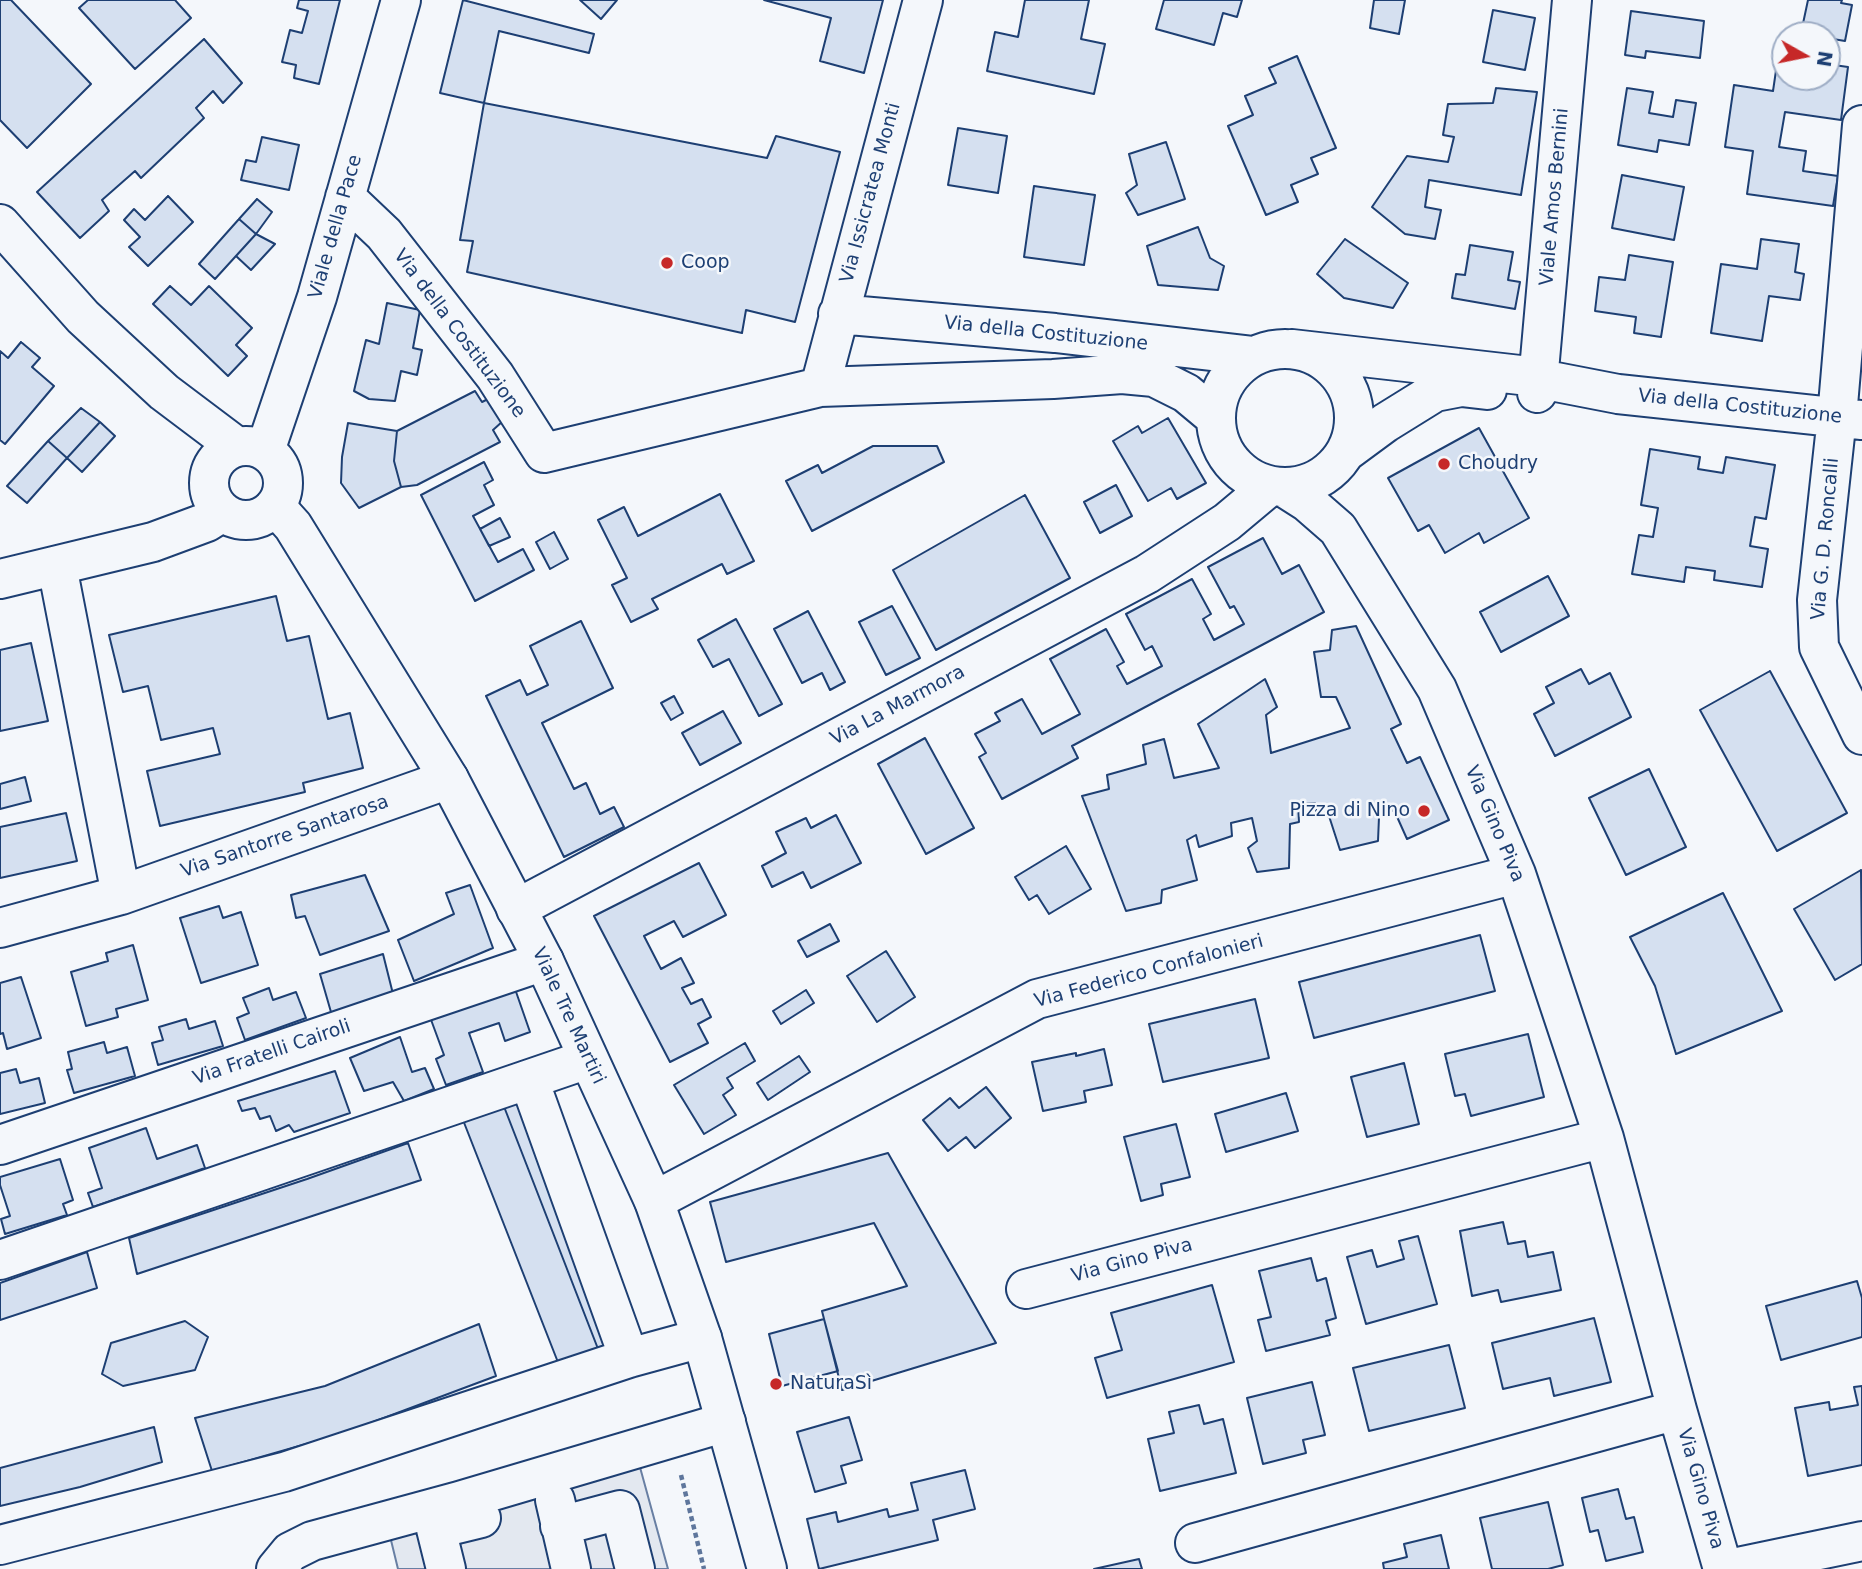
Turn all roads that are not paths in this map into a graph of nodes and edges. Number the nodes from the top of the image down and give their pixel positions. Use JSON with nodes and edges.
{"nodes":[{"id":1,"x":401,"y":0,"type":"edge"},
{"id":2,"x":922,"y":0,"type":"edge"},
{"id":3,"x":1572,"y":0,"type":"edge"},
{"id":4,"x":1862,"y":125,"type":"edge"},
{"id":5,"x":345,"y":197,"type":"junction"},
{"id":6,"x":0,"y":224,"type":"edge"},
{"id":7,"x":838,"y":314,"type":"junction"},
{"id":8,"x":1293,"y":349,"type":"junction"},
{"id":9,"x":1254,"y":356,"type":"junction"},
{"id":10,"x":1537,"y":386,"type":"junction"},
{"id":11,"x":820,"y":387,"type":"junction"},
{"id":12,"x":1850,"y":419,"type":"edge"},
{"id":13,"x":1214,"y":435,"type":"junction"},
{"id":14,"x":251,"y":449,"type":"junction"},
{"id":15,"x":1341,"y":459,"type":"junction"},
{"id":16,"x":1272,"y":490,"type":"junction"},
{"id":17,"x":275,"y":506,"type":"junction"},
{"id":18,"x":223,"y":512,"type":"junction"},
{"id":19,"x":1338,"y":529,"type":"junction"},
{"id":20,"x":57,"y":566,"type":"junction"},
{"id":21,"x":0,"y":579,"type":"edge"},
{"id":22,"x":1854,"y":700,"type":"edge"},
{"id":23,"x":1862,"y":735,"type":"edge"},
{"id":24,"x":449,"y":779,"type":"junction"},
{"id":25,"x":1516,"y":874,"type":"junction"},
{"id":26,"x":121,"y":895,"type":"junction"},
{"id":27,"x":516,"y":909,"type":"junction"},
{"id":28,"x":0,"y":928,"type":"edge"},
{"id":29,"x":544,"y":961,"type":"junction"},
{"id":30,"x":588,"y":1059,"type":"junction"},
{"id":31,"x":529,"y":1080,"type":"junction"},
{"id":32,"x":1604,"y":1138,"type":"junction"},
{"id":33,"x":0,"y":1145,"type":"edge"},
{"id":34,"x":654,"y":1201,"type":"junction"},
{"id":35,"x":0,"y":1260,"type":"edge"},
{"id":36,"x":1026,"y":1289,"type":"dead end"},
{"id":37,"x":702,"y":1338,"type":"junction"},
{"id":38,"x":629,"y":1358,"type":"junction"},
{"id":39,"x":1677,"y":1410,"type":"junction"},
{"id":40,"x":726,"y":1422,"type":"junction"},
{"id":41,"x":555,"y":1500,"type":"junction"},
{"id":42,"x":1862,"y":1541,"type":"edge"},
{"id":43,"x":1195,"y":1544,"type":"dead end"},
{"id":44,"x":0,"y":1545,"type":"edge"},
{"id":45,"x":276,"y":1569,"type":"edge"},
{"id":46,"x":446,"y":1569,"type":"edge"},
{"id":47,"x":570,"y":1569,"type":"edge"},
{"id":48,"x":635,"y":1569,"type":"edge"},
{"id":49,"x":767,"y":1569,"type":"edge"},
{"id":50,"x":1726,"y":1569,"type":"edge"}],
"edges":[{"from":1,"to":5,"type":"street","name":"Viale della Pace"},
{"from":2,"to":7,"type":"street","name":"Via Issicratea Monti"},
{"from":3,"to":10,"type":"street","name":"Viale Amos Bernini"},
{"from":4,"to":12,"type":"street","name":"Via G. D. Roncalli"},
{"from":5,"to":11,"type":"street","name":"Via della Costituzione"},
{"from":5,"to":14,"type":"street","name":"Viale della Pace"},
{"from":6,"to":14,"type":"street"},
{"from":7,"to":9,"type":"street","name":"Via della Costituzione"},
{"from":7,"to":11,"type":"street","name":"Via Issicratea Monti"},
{"from":8,"to":9,"type":"street"},
{"from":8,"to":10,"type":"street"},
{"from":8,"to":15,"type":"street"},
{"from":9,"to":13,"type":"street"},
{"from":10,"to":12,"type":"street","name":"Via della Costituzione"},
{"from":10,"to":15,"type":"street"},
{"from":11,"to":13,"type":"street"},
{"from":12,"to":22,"type":"street","name":"Via G. D. Roncalli"},
{"from":13,"to":16,"type":"street"},
{"from":14,"to":17,"type":"street"},
{"from":14,"to":18,"type":"street"},
{"from":15,"to":16,"type":"street"},
{"from":15,"to":19,"type":"street"},
{"from":16,"to":19,"type":"street"},
{"from":16,"to":27,"type":"street","name":"Via La Marmora"},
{"from":17,"to":18,"type":"street"},
{"from":17,"to":24,"type":"street","name":"Viale Tre Martiri"},
{"from":18,"to":20,"type":"street"},
{"from":19,"to":25,"type":"street","name":"Via Gino Piva"},
{"from":20,"to":21,"type":"street"},
{"from":20,"to":26,"type":"street"},
{"from":22,"to":23,"type":"street","name":"Via G. D. Roncalli"},
{"from":24,"to":26,"type":"street","name":"Via Santorre Santarosa"},
{"from":24,"to":27,"type":"street","name":"Viale Tre Martiri"},
{"from":25,"to":32,"type":"street","name":"Via Gino Piva"},
{"from":25,"to":34,"type":"street","name":"Via Federico Confalonieri"},
{"from":26,"to":28,"type":"street","name":"Via Santorre Santarosa"},
{"from":27,"to":29,"type":"street","name":"Viale Tre Martiri"},
{"from":29,"to":30,"type":"street","name":"Viale Tre Martiri"},
{"from":29,"to":33,"type":"street","name":"Via Fratelli Cairoli"},
{"from":30,"to":31,"type":"street"},
{"from":30,"to":34,"type":"street","name":"Viale Tre Martiri"},
{"from":31,"to":35,"type":"street"},
{"from":31,"to":38,"type":"street"},
{"from":32,"to":36,"type":"street","name":"Via Gino Piva"},
{"from":32,"to":39,"type":"street","name":"Via Gino Piva"},
{"from":34,"to":37,"type":"street","name":"Viale Tre Martiri"},
{"from":37,"to":38,"type":"street"},
{"from":37,"to":40,"type":"street","name":"Viale Tre Martiri"},
{"from":38,"to":44,"type":"street"},
{"from":39,"to":43,"type":"street","name":"Via Gino Piva"},
{"from":39,"to":50,"type":"street","name":"Via Gino Piva"},
{"from":40,"to":41,"type":"street"},
{"from":40,"to":49,"type":"street","name":"Viale Tre Martiri"},
{"from":41,"to":45,"type":"street"},
{"from":41,"to":46,"type":"street"},
{"from":41,"to":47,"type":"street"},
{"from":41,"to":48,"type":"street"},
{"from":42,"to":50,"type":"street"}]}
